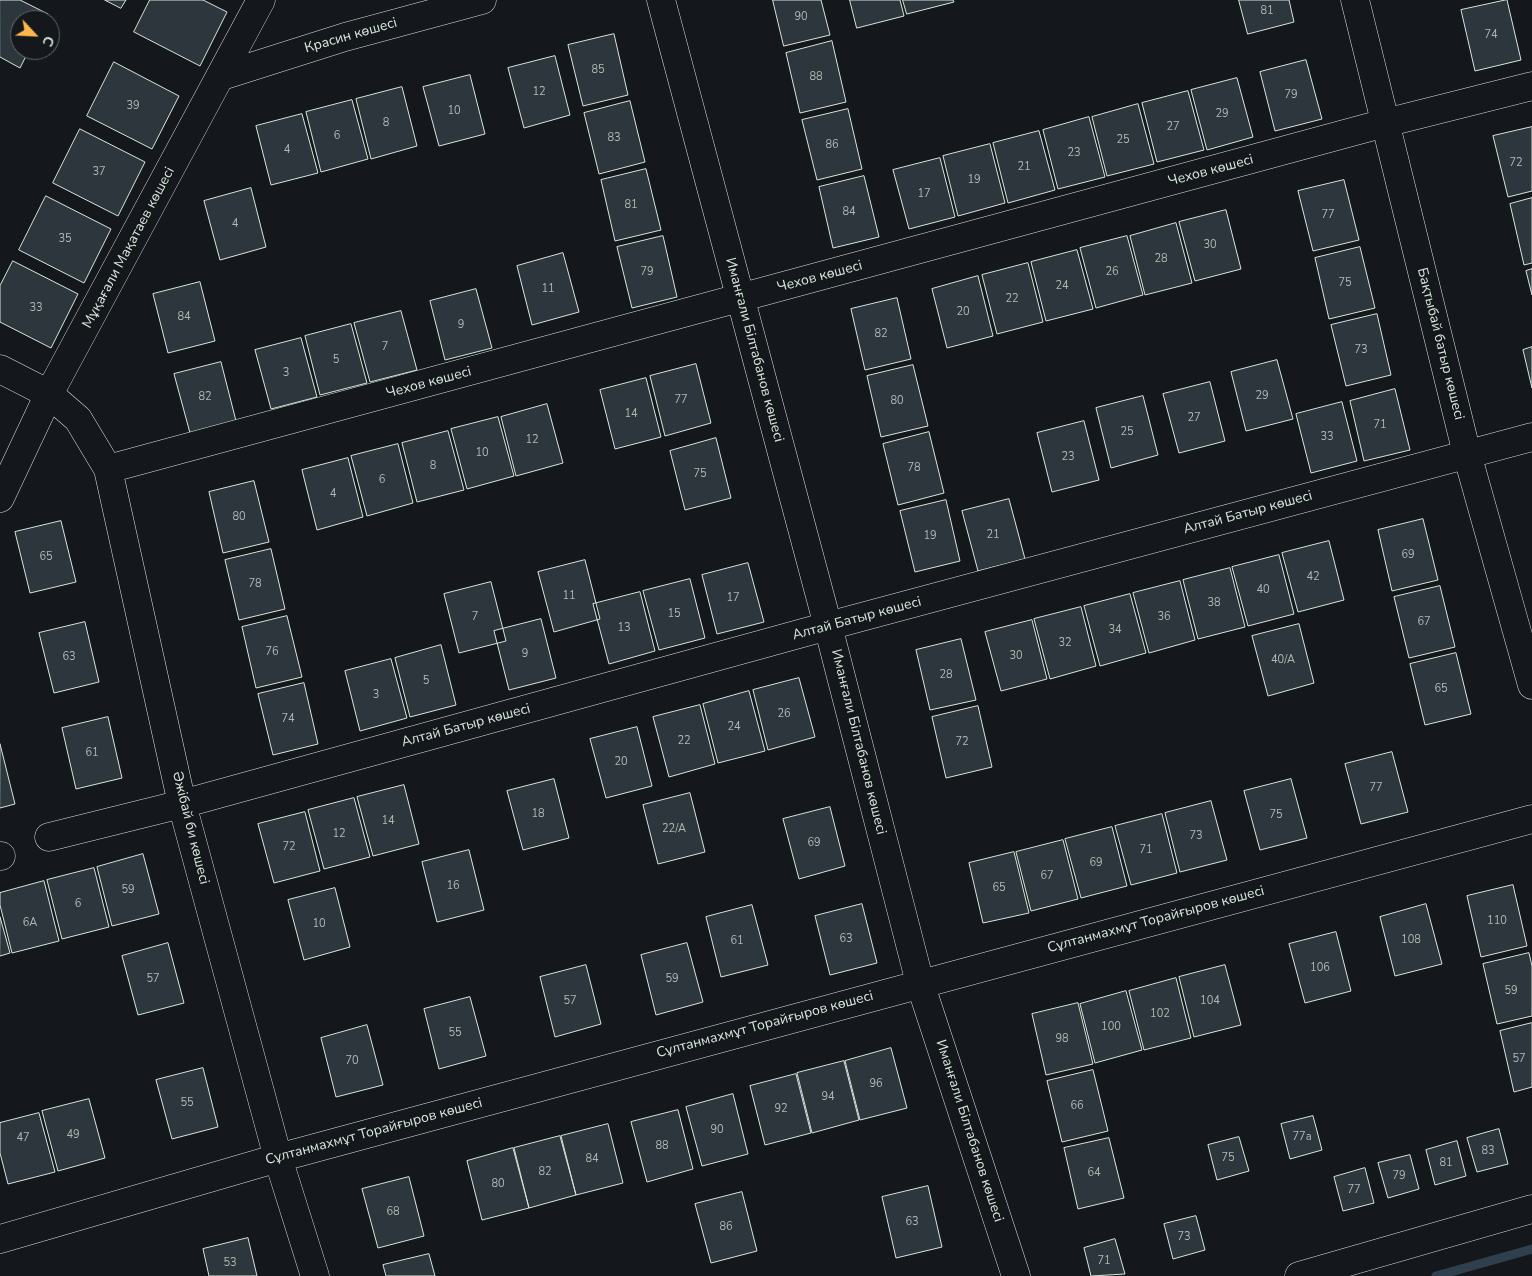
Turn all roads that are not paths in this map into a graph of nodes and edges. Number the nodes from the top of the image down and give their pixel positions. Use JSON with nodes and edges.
{"nodes":[{"id":1,"x":261,"y":0,"type":"edge"},
{"id":2,"x":482,"y":0,"type":"edge"},
{"id":3,"x":661,"y":0,"type":"edge"},
{"id":4,"x":1355,"y":0,"type":"edge"},
{"id":5,"x":222,"y":76,"type":"junction"},
{"id":6,"x":1532,"y":86,"type":"edge"},
{"id":7,"x":1385,"y":123,"type":"junction"},
{"id":8,"x":741,"y":299,"type":"junction"},
{"id":9,"x":0,"y":369,"type":"edge"},
{"id":10,"x":49,"y":394,"type":"junction"},
{"id":11,"x":1532,"y":437,"type":"edge"},
{"id":12,"x":1467,"y":454,"type":"junction"},
{"id":13,"x":108,"y":469,"type":"junction"},
{"id":14,"x":0,"y":498,"type":"edge"},
{"id":15,"x":828,"y":626,"type":"junction"},
{"id":16,"x":1532,"y":685,"type":"edge"},
{"id":17,"x":182,"y":804,"type":"junction"},
{"id":18,"x":1532,"y":819,"type":"edge"},
{"id":19,"x":49,"y":837,"type":"dead end"},
{"id":20,"x":920,"y":983,"type":"junction"},
{"id":21,"x":278,"y":1158,"type":"junction"},
{"id":22,"x":1532,"y":1210,"type":"edge"},
{"id":23,"x":0,"y":1239,"type":"edge"},
{"id":24,"x":314,"y":1276,"type":"edge"},
{"id":25,"x":1016,"y":1276,"type":"edge"},
{"id":26,"x":1299,"y":1276,"type":"edge"}],
"edges":[{"from":1,"to":5,"type":"street","name":"Мұқағали Мақатаев көшесі"},
{"from":2,"to":5,"type":"street","name":"Красин көшесі"},
{"from":3,"to":8,"type":"street","name":"Иманғали Білтабанов көшесі"},
{"from":4,"to":7,"type":"street","name":"Бақтыбай батыр көшесі"},
{"from":5,"to":10,"type":"street","name":"Мұқағали Мақатаев көшесі"},
{"from":6,"to":7,"type":"street","name":"Чехов көшесі"},
{"from":7,"to":8,"type":"street","name":"Чехов көшесі"},
{"from":7,"to":12,"type":"street","name":"Бақтыбай батыр көшесі"},
{"from":8,"to":13,"type":"street","name":"Чехов көшесі"},
{"from":8,"to":15,"type":"street","name":"Иманғали Білтабанов көшесі"},
{"from":9,"to":10,"type":"street","name":"Әжібай би көшесі"},
{"from":10,"to":13,"type":"street","name":"Әжібай би көшесі"},
{"from":10,"to":14,"type":"street","name":"Мұқағали Мақатаев көшесі"},
{"from":11,"to":12,"type":"street","name":"Алтай Батыр көшесі"},
{"from":12,"to":15,"type":"street","name":"Алтай Батыр көшесі"},
{"from":12,"to":16,"type":"street","name":"Бақтыбай батыр көшесі"},
{"from":13,"to":17,"type":"street","name":"Әжібай би көшесі"},
{"from":15,"to":17,"type":"street","name":"Алтай Батыр көшесі"},
{"from":15,"to":20,"type":"street","name":"Иманғали Білтабанов көшесі"},
{"from":17,"to":19,"type":"street","name":"Алтай Батыр көшесі"},
{"from":17,"to":21,"type":"street","name":"Әжібай би көшесі"},
{"from":18,"to":20,"type":"street","name":"Сұлтанмахмұт Торайғыров көшесі"},
{"from":20,"to":21,"type":"street","name":"Сұлтанмахмұт Торайғыров көшесі"},
{"from":20,"to":25,"type":"street","name":"Иманғали Білтабанов көшесі"},
{"from":21,"to":23,"type":"street","name":"Сұлтанмахмұт Торайғыров көшесі"},
{"from":21,"to":24,"type":"street","name":"Әжібай би көшесі"},
{"from":22,"to":26,"type":"street"}]}
